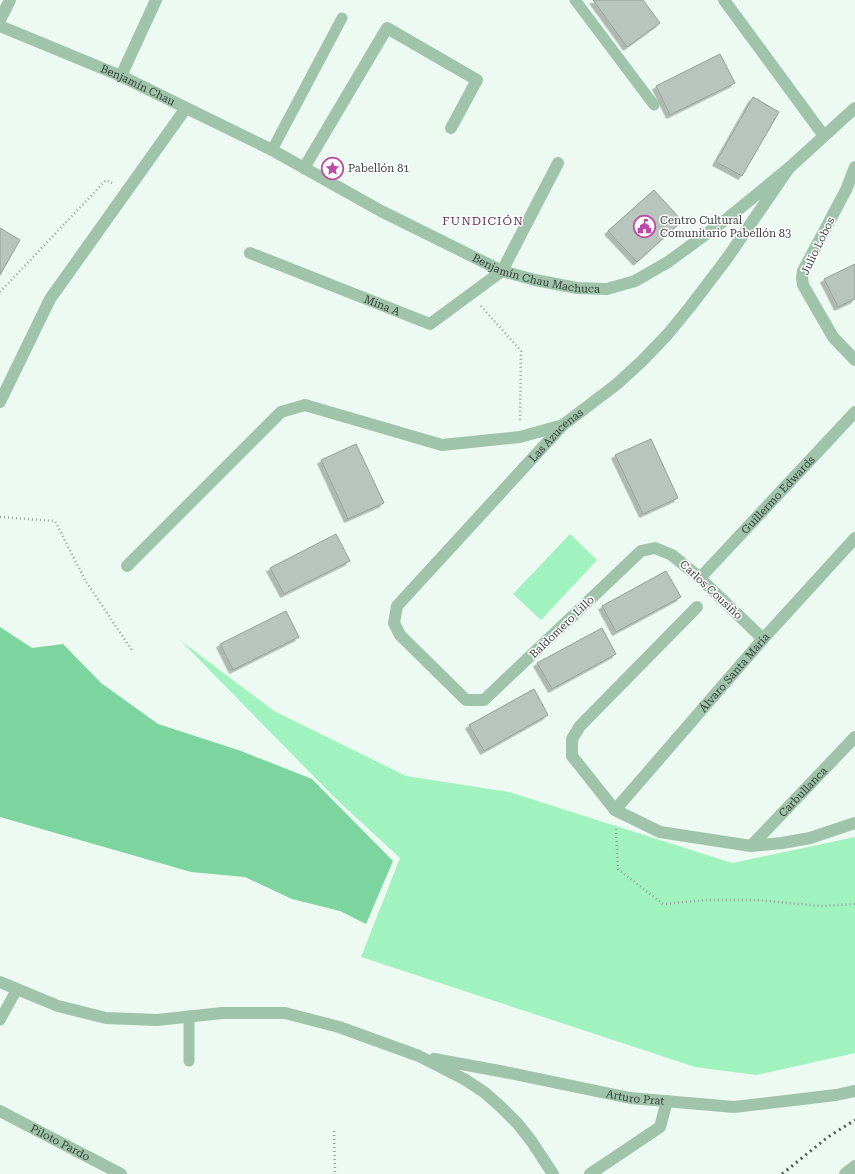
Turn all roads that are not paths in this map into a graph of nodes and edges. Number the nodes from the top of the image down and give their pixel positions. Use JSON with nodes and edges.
{"nodes":[{"id":1,"x":10,"y":0,"type":"edge"},
{"id":2,"x":156,"y":0,"type":"edge"},
{"id":3,"x":575,"y":0,"type":"edge"},
{"id":4,"x":724,"y":0,"type":"edge"},
{"id":5,"x":342,"y":18,"type":"dead end"},
{"id":6,"x":0,"y":20,"type":"edge"},
{"id":7,"x":0,"y":26,"type":"edge"},
{"id":8,"x":121,"y":76,"type":"junction"},
{"id":9,"x":654,"y":106,"type":"dead end"},
{"id":10,"x":186,"y":108,"type":"junction"},
{"id":11,"x":855,"y":108,"type":"edge"},
{"id":12,"x":451,"y":128,"type":"dead end"},
{"id":13,"x":824,"y":136,"type":"junction"},
{"id":14,"x":272,"y":150,"type":"junction"},
{"id":15,"x":558,"y":163,"type":"dead end"},
{"id":16,"x":855,"y":167,"type":"edge"},
{"id":17,"x":304,"y":168,"type":"junction"},
{"id":18,"x":789,"y":168,"type":"junction"},
{"id":19,"x":250,"y":253,"type":"dead end"},
{"id":20,"x":502,"y":271,"type":"junction"},
{"id":21,"x":855,"y":360,"type":"edge"},
{"id":22,"x":0,"y":402,"type":"edge"},
{"id":23,"x":855,"y":412,"type":"edge"},
{"id":24,"x":563,"y":425,"type":"junction"},
{"id":25,"x":855,"y":538,"type":"edge"},
{"id":26,"x":655,"y":548,"type":"joint"},
{"id":27,"x":127,"y":566,"type":"dead end"},
{"id":28,"x":700,"y":578,"type":"junction"},
{"id":29,"x":697,"y":607,"type":"dead end"},
{"id":30,"x":763,"y":639,"type":"junction"},
{"id":31,"x":466,"y":700,"type":"joint"},
{"id":32,"x":855,"y":737,"type":"edge"},
{"id":33,"x":615,"y":810,"type":"junction"},
{"id":34,"x":855,"y":823,"type":"edge"},
{"id":35,"x":751,"y":846,"type":"junction"},
{"id":36,"x":0,"y":982,"type":"edge"},
{"id":37,"x":17,"y":989,"type":"junction"},
{"id":38,"x":189,"y":1016,"type":"junction"},
{"id":39,"x":0,"y":1020,"type":"edge"},
{"id":40,"x":419,"y":1056,"type":"junction"},
{"id":41,"x":189,"y":1061,"type":"dead end"},
{"id":42,"x":854,"y":1091,"type":"edge"},
{"id":43,"x":667,"y":1101,"type":"junction"},
{"id":44,"x":0,"y":1111,"type":"edge"},
{"id":45,"x":855,"y":1166,"type":"edge"},
{"id":46,"x":121,"y":1174,"type":"edge"},
{"id":47,"x":553,"y":1174,"type":"edge"},
{"id":48,"x":590,"y":1174,"type":"edge"},
{"id":49,"x":845,"y":1174,"type":"edge"}],
"edges":[{"from":1,"to":6,"type":"street"},
{"from":2,"to":8,"type":"street"},
{"from":3,"to":9,"type":"lane"},
{"from":4,"to":13,"type":"street"},
{"from":5,"to":14,"type":"lane"},
{"from":7,"to":8,"type":"street","name":"Benjamín Chau"},
{"from":8,"to":10,"type":"street","name":"Benjamín Chau"},
{"from":10,"to":14,"type":"street","name":"Benjamín Chau"},
{"from":10,"to":22,"type":"street"},
{"from":11,"to":13,"type":"street"},
{"from":12,"to":17,"type":"street"},
{"from":13,"to":18,"type":"street"},
{"from":14,"to":17,"type":"street","name":"Benjamín Chau Machuca"},
{"from":15,"to":20,"type":"street"},
{"from":16,"to":21,"type":"street","name":"Julio Lobos"},
{"from":17,"to":20,"type":"street","name":"Benjamín Chau Machuca"},
{"from":18,"to":20,"type":"street","name":"Benjamín Chau Machuca"},
{"from":18,"to":24,"type":"street","name":"Las Azucenas"},
{"from":19,"to":20,"type":"street","name":"Mina A"},
{"from":23,"to":28,"type":"street","name":"Guillermo Edwards"},
{"from":24,"to":27,"type":"street"},
{"from":24,"to":31,"type":"street","name":"Las Azucenas"},
{"from":25,"to":30,"type":"street","name":"Álvaro Santa María"},
{"from":26,"to":28,"type":"street","name":"Carlos Cousiño"},
{"from":26,"to":31,"type":"street","name":"Baldomero Lillo"},
{"from":28,"to":30,"type":"street","name":"Carlos Cousiño"},
{"from":29,"to":33,"type":"street"},
{"from":30,"to":33,"type":"street","name":"Álvaro Santa María"},
{"from":32,"to":35,"type":"street","name":"Carbullanca"},
{"from":33,"to":35,"type":"street"},
{"from":34,"to":35,"type":"street"},
{"from":36,"to":37,"type":"street"},
{"from":37,"to":38,"type":"street"},
{"from":37,"to":39,"type":"lane"},
{"from":38,"to":40,"type":"street"},
{"from":38,"to":41,"type":"lane"},
{"from":40,"to":43,"type":"street","name":"Arturo Prat"},
{"from":40,"to":47,"type":"street"},
{"from":42,"to":43,"type":"street","name":"Arturo Prat"},
{"from":43,"to":48,"type":"street"},
{"from":44,"to":46,"type":"street","name":"Piloto Pardo"},
{"from":45,"to":49,"type":"street"}]}
